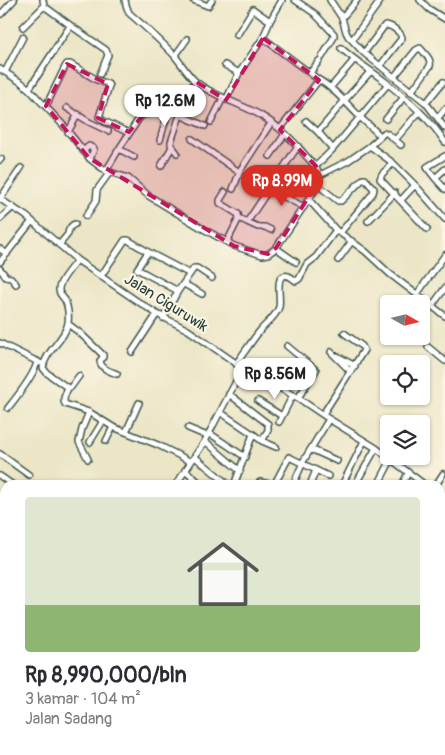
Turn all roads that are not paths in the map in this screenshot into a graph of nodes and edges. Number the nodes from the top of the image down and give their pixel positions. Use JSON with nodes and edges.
{"nodes":[{"id":1,"x":14,"y":0,"type":"edge"},
{"id":2,"x":125,"y":0,"type":"edge"},
{"id":3,"x":193,"y":0,"type":"edge"},
{"id":4,"x":212,"y":0,"type":"edge"},
{"id":5,"x":282,"y":0,"type":"edge"},
{"id":6,"x":295,"y":0,"type":"edge"},
{"id":7,"x":357,"y":0,"type":"edge"},
{"id":8,"x":381,"y":0,"type":"edge"},
{"id":9,"x":420,"y":0,"type":"edge"},
{"id":10,"x":331,"y":1,"type":"edge"},
{"id":11,"x":44,"y":3,"type":"edge"},
{"id":12,"x":1,"y":14,"type":"edge"},
{"id":13,"x":342,"y":18,"type":"junction"},
{"id":14,"x":445,"y":18,"type":"edge"},
{"id":15,"x":270,"y":21,"type":"junction"},
{"id":16,"x":70,"y":26,"type":"junction"},
{"id":17,"x":23,"y":27,"type":"dead end"},
{"id":18,"x":237,"y":35,"type":"dead end"},
{"id":19,"x":23,"y":37,"type":"dead end"},
{"id":20,"x":263,"y":38,"type":"junction"},
{"id":21,"x":187,"y":40,"type":"dead end"},
{"id":22,"x":352,"y":40,"type":"junction"},
{"id":23,"x":341,"y":48,"type":"dead end"},
{"id":24,"x":364,"y":53,"type":"junction"},
{"id":25,"x":174,"y":56,"type":"junction"},
{"id":26,"x":354,"y":60,"type":"junction"},
{"id":27,"x":226,"y":65,"type":"dead end"},
{"id":28,"x":380,"y":66,"type":"junction"},
{"id":29,"x":3,"y":71,"type":"edge"},
{"id":30,"x":371,"y":71,"type":"junction"},
{"id":31,"x":240,"y":73,"type":"junction"},
{"id":32,"x":310,"y":73,"type":"junction"},
{"id":33,"x":100,"y":74,"type":"dead end"},
{"id":34,"x":394,"y":77,"type":"junction"},
{"id":35,"x":194,"y":81,"type":"junction"},
{"id":36,"x":321,"y":81,"type":"dead end"},
{"id":37,"x":443,"y":82,"type":"dead end"},
{"id":38,"x":388,"y":84,"type":"junction"},
{"id":39,"x":331,"y":88,"type":"junction"},
{"id":40,"x":29,"y":89,"type":"junction"},
{"id":41,"x":411,"y":92,"type":"junction"},
{"id":42,"x":404,"y":97,"type":"junction"},
{"id":43,"x":225,"y":99,"type":"junction"},
{"id":44,"x":345,"y":100,"type":"junction"},
{"id":45,"x":426,"y":103,"type":"junction"},
{"id":46,"x":46,"y":106,"type":"junction"},
{"id":47,"x":181,"y":106,"type":"junction"},
{"id":48,"x":67,"y":108,"type":"dead end"},
{"id":49,"x":169,"y":109,"type":"junction"},
{"id":50,"x":445,"y":109,"type":"edge"},
{"id":51,"x":420,"y":112,"type":"junction"},
{"id":52,"x":78,"y":114,"type":"junction"},
{"id":53,"x":180,"y":115,"type":"junction"},
{"id":54,"x":360,"y":117,"type":"junction"},
{"id":55,"x":438,"y":118,"type":"junction"},
{"id":56,"x":386,"y":119,"type":"dead end"},
{"id":57,"x":306,"y":121,"type":"dead end"},
{"id":58,"x":211,"y":122,"type":"dead end"},
{"id":59,"x":271,"y":122,"type":"junction"},
{"id":60,"x":205,"y":126,"type":"dead end"},
{"id":61,"x":445,"y":128,"type":"edge"},
{"id":62,"x":108,"y":131,"type":"dead end"},
{"id":63,"x":282,"y":131,"type":"junction"},
{"id":64,"x":68,"y":132,"type":"junction"},
{"id":65,"x":318,"y":132,"type":"junction"},
{"id":66,"x":129,"y":133,"type":"junction"},
{"id":67,"x":384,"y":134,"type":"junction"},
{"id":68,"x":192,"y":139,"type":"dead end"},
{"id":69,"x":160,"y":140,"type":"dead end"},
{"id":70,"x":395,"y":140,"type":"junction"},
{"id":71,"x":445,"y":142,"type":"edge"},
{"id":72,"x":401,"y":145,"type":"dead end"},
{"id":73,"x":298,"y":146,"type":"junction"},
{"id":74,"x":370,"y":146,"type":"junction"},
{"id":75,"x":172,"y":147,"type":"junction"},
{"id":76,"x":119,"y":148,"type":"junction"},
{"id":77,"x":333,"y":149,"type":"junction"},
{"id":78,"x":83,"y":151,"type":"junction"},
{"id":79,"x":177,"y":153,"type":"dead end"},
{"id":80,"x":270,"y":156,"type":"dead end"},
{"id":81,"x":445,"y":156,"type":"edge"},
{"id":82,"x":134,"y":157,"type":"dead end"},
{"id":83,"x":90,"y":159,"type":"junction"},
{"id":84,"x":393,"y":164,"type":"junction"},
{"id":85,"x":161,"y":166,"type":"dead end"},
{"id":86,"x":316,"y":166,"type":"junction"},
{"id":87,"x":21,"y":168,"type":"dead end"},
{"id":88,"x":445,"y":169,"type":"edge"},
{"id":89,"x":108,"y":172,"type":"junction"},
{"id":90,"x":239,"y":172,"type":"junction"},
{"id":91,"x":320,"y":174,"type":"junction"},
{"id":92,"x":435,"y":178,"type":"junction"},
{"id":93,"x":415,"y":184,"type":"junction"},
{"id":94,"x":318,"y":185,"type":"junction"},
{"id":95,"x":233,"y":189,"type":"dead end"},
{"id":96,"x":270,"y":189,"type":"junction"},
{"id":97,"x":445,"y":189,"type":"edge"},
{"id":98,"x":225,"y":192,"type":"dead end"},
{"id":99,"x":395,"y":193,"type":"junction"},
{"id":100,"x":0,"y":199,"type":"edge"},
{"id":101,"x":309,"y":200,"type":"junction"},
{"id":102,"x":401,"y":200,"type":"junction"},
{"id":103,"x":13,"y":207,"type":"junction"},
{"id":104,"x":304,"y":207,"type":"junction"},
{"id":105,"x":86,"y":216,"type":"dead end"},
{"id":106,"x":239,"y":218,"type":"junction"},
{"id":107,"x":0,"y":219,"type":"edge"},
{"id":108,"x":445,"y":219,"type":"edge"},
{"id":109,"x":32,"y":221,"type":"junction"},
{"id":110,"x":368,"y":221,"type":"dead end"},
{"id":111,"x":247,"y":222,"type":"junction"},
{"id":112,"x":75,"y":224,"type":"dead end"},
{"id":113,"x":427,"y":229,"type":"dead end"},
{"id":114,"x":271,"y":230,"type":"dead end"},
{"id":115,"x":338,"y":231,"type":"junction"},
{"id":116,"x":352,"y":241,"type":"junction"},
{"id":117,"x":228,"y":242,"type":"junction"},
{"id":118,"x":60,"y":245,"type":"junction"},
{"id":119,"x":276,"y":248,"type":"junction"},
{"id":120,"x":0,"y":249,"type":"edge"},
{"id":121,"x":148,"y":252,"type":"junction"},
{"id":122,"x":7,"y":254,"type":"junction"},
{"id":123,"x":445,"y":255,"type":"edge"},
{"id":124,"x":1,"y":260,"type":"edge"},
{"id":125,"x":77,"y":260,"type":"junction"},
{"id":126,"x":338,"y":260,"type":"dead end"},
{"id":127,"x":296,"y":262,"type":"dead end"},
{"id":128,"x":0,"y":270,"type":"edge"},
{"id":129,"x":190,"y":274,"type":"junction"},
{"id":130,"x":101,"y":276,"type":"junction"},
{"id":131,"x":212,"y":278,"type":"dead end"},
{"id":132,"x":16,"y":284,"type":"dead end"},
{"id":133,"x":184,"y":284,"type":"junction"},
{"id":134,"x":445,"y":288,"type":"edge"},
{"id":135,"x":178,"y":292,"type":"junction"},
{"id":136,"x":202,"y":294,"type":"dead end"},
{"id":137,"x":417,"y":294,"type":"junction"},
{"id":138,"x":432,"y":306,"type":"junction"},
{"id":139,"x":157,"y":314,"type":"junction"},
{"id":140,"x":445,"y":316,"type":"edge"},
{"id":141,"x":163,"y":318,"type":"junction"},
{"id":142,"x":68,"y":324,"type":"junction"},
{"id":143,"x":344,"y":334,"type":"dead end"},
{"id":144,"x":0,"y":343,"type":"edge"},
{"id":145,"x":288,"y":346,"type":"dead end"},
{"id":146,"x":428,"y":347,"type":"dead end"},
{"id":147,"x":132,"y":352,"type":"dead end"},
{"id":148,"x":37,"y":361,"type":"junction"},
{"id":149,"x":445,"y":361,"type":"edge"},
{"id":150,"x":43,"y":364,"type":"junction"},
{"id":151,"x":236,"y":364,"type":"junction"},
{"id":152,"x":355,"y":366,"type":"junction"},
{"id":153,"x":243,"y":368,"type":"junction"},
{"id":154,"x":351,"y":372,"type":"junction"},
{"id":155,"x":117,"y":374,"type":"dead end"},
{"id":156,"x":79,"y":376,"type":"dead end"},
{"id":157,"x":68,"y":388,"type":"junction"},
{"id":158,"x":229,"y":394,"type":"junction"},
{"id":159,"x":296,"y":396,"type":"junction"},
{"id":160,"x":258,"y":401,"type":"dead end"},
{"id":161,"x":139,"y":403,"type":"dead end"},
{"id":162,"x":8,"y":408,"type":"dead end"},
{"id":163,"x":89,"y":412,"type":"junction"},
{"id":164,"x":220,"y":412,"type":"junction"},
{"id":165,"x":323,"y":414,"type":"junction"},
{"id":166,"x":329,"y":419,"type":"junction"},
{"id":167,"x":103,"y":421,"type":"junction"},
{"id":168,"x":113,"y":427,"type":"junction"},
{"id":169,"x":188,"y":428,"type":"dead end"},
{"id":170,"x":126,"y":432,"type":"junction"},
{"id":171,"x":253,"y":434,"type":"junction"},
{"id":172,"x":207,"y":437,"type":"junction"},
{"id":173,"x":106,"y":441,"type":"dead end"},
{"id":174,"x":262,"y":441,"type":"junction"},
{"id":175,"x":364,"y":441,"type":"junction"},
{"id":176,"x":90,"y":442,"type":"dead end"},
{"id":177,"x":276,"y":447,"type":"dead end"},
{"id":178,"x":376,"y":448,"type":"junction"},
{"id":179,"x":311,"y":449,"type":"junction"},
{"id":180,"x":380,"y":451,"type":"edge"},
{"id":181,"x":0,"y":454,"type":"edge"},
{"id":182,"x":196,"y":457,"type":"junction"},
{"id":183,"x":245,"y":458,"type":"junction"},
{"id":184,"x":88,"y":459,"type":"dead end"},
{"id":185,"x":337,"y":461,"type":"dead end"},
{"id":186,"x":191,"y":462,"type":"junction"},
{"id":187,"x":302,"y":464,"type":"junction"},
{"id":188,"x":388,"y":465,"type":"edge"},
{"id":189,"x":398,"y":465,"type":"edge"},
{"id":190,"x":185,"y":470,"type":"junction"},
{"id":191,"x":316,"y":470,"type":"junction"},
{"id":192,"x":240,"y":471,"type":"junction"},
{"id":193,"x":408,"y":473,"type":"junction"},
{"id":194,"x":443,"y":474,"type":"dead end"},
{"id":195,"x":29,"y":475,"type":"dead end"},
{"id":196,"x":328,"y":476,"type":"dead end"},
{"id":197,"x":181,"y":480,"type":"edge"},
{"id":198,"x":196,"y":480,"type":"edge"},
{"id":199,"x":223,"y":480,"type":"edge"},
{"id":200,"x":236,"y":480,"type":"edge"},
{"id":201,"x":276,"y":480,"type":"edge"},
{"id":202,"x":294,"y":480,"type":"edge"},
{"id":203,"x":312,"y":480,"type":"edge"},
{"id":204,"x":344,"y":480,"type":"edge"},
{"id":205,"x":358,"y":480,"type":"edge"},
{"id":206,"x":381,"y":480,"type":"edge"},
{"id":207,"x":404,"y":480,"type":"edge"},
{"id":208,"x":417,"y":480,"type":"edge"},
{"id":209,"x":439,"y":480,"type":"edge"}],
"edges":[{"from":1,"to":12,"type":"street"},
{"from":2,"to":25,"type":"street"},
{"from":3,"to":4,"type":"street"},
{"from":5,"to":15,"type":"street"},
{"from":6,"to":32,"type":"street"},
{"from":7,"to":13,"type":"street"},
{"from":8,"to":22,"type":"street"},
{"from":9,"to":14,"type":"street"},
{"from":10,"to":13,"type":"street"},
{"from":11,"to":16,"type":"street"},
{"from":11,"to":17,"type":"street"},
{"from":13,"to":22,"type":"street"},
{"from":15,"to":18,"type":"street"},
{"from":15,"to":20,"type":"street"},
{"from":16,"to":33,"type":"street"},
{"from":16,"to":40,"type":"street"},
{"from":19,"to":29,"type":"street"},
{"from":20,"to":31,"type":"street"},
{"from":20,"to":32,"type":"street"},
{"from":21,"to":25,"type":"street"},
{"from":22,"to":24,"type":"street"},
{"from":23,"to":26,"type":"street"},
{"from":24,"to":28,"type":"street"},
{"from":24,"to":28,"type":"street"},
{"from":25,"to":35,"type":"street"},
{"from":26,"to":30,"type":"street"},
{"from":26,"to":39,"type":"street"},
{"from":27,"to":31,"type":"street"},
{"from":28,"to":34,"type":"street"},
{"from":29,"to":40,"type":"street"},
{"from":30,"to":38,"type":"street"},
{"from":30,"to":44,"type":"street"},
{"from":31,"to":43,"type":"street"},
{"from":32,"to":63,"type":"street"},
{"from":34,"to":41,"type":"street"},
{"from":34,"to":41,"type":"street"},
{"from":35,"to":43,"type":"street"},
{"from":35,"to":47,"type":"street"},
{"from":36,"to":39,"type":"street"},
{"from":37,"to":45,"type":"street"},
{"from":38,"to":42,"type":"street"},
{"from":38,"to":54,"type":"street"},
{"from":39,"to":44,"type":"street"},
{"from":40,"to":46,"type":"street"},
{"from":41,"to":45,"type":"street"},
{"from":42,"to":51,"type":"street"},
{"from":42,"to":56,"type":"street"},
{"from":43,"to":58,"type":"street"},
{"from":43,"to":59,"type":"street"},
{"from":44,"to":54,"type":"street"},
{"from":44,"to":65,"type":"street"},
{"from":45,"to":55,"type":"street"},
{"from":46,"to":64,"type":"street"},
{"from":46,"to":66,"type":"street"},
{"from":47,"to":49,"type":"street"},
{"from":47,"to":53,"type":"street"},
{"from":48,"to":52,"type":"street"},
{"from":49,"to":66,"type":"street"},
{"from":49,"to":69,"type":"street"},
{"from":50,"to":55,"type":"street"},
{"from":51,"to":70,"type":"street"},
{"from":51,"to":71,"type":"street"},
{"from":52,"to":62,"type":"street"},
{"from":52,"to":64,"type":"street"},
{"from":53,"to":60,"type":"street"},
{"from":53,"to":75,"type":"street"},
{"from":54,"to":67,"type":"street"},
{"from":54,"to":77,"type":"street"},
{"from":55,"to":61,"type":"street"},
{"from":57,"to":65,"type":"street"},
{"from":59,"to":63,"type":"street"},
{"from":59,"to":90,"type":"street"},
{"from":63,"to":73,"type":"street"},
{"from":63,"to":80,"type":"street"},
{"from":64,"to":78,"type":"street"},
{"from":65,"to":77,"type":"street"},
{"from":66,"to":76,"type":"street"},
{"from":67,"to":70,"type":"street"},
{"from":67,"to":74,"type":"street"},
{"from":68,"to":90,"type":"street"},
{"from":70,"to":72,"type":"street"},
{"from":73,"to":86,"type":"street"},
{"from":73,"to":96,"type":"street"},
{"from":74,"to":84,"type":"street"},
{"from":74,"to":91,"type":"street"},
{"from":75,"to":79,"type":"street"},
{"from":75,"to":85,"type":"street"},
{"from":76,"to":82,"type":"street"},
{"from":76,"to":89,"type":"street"},
{"from":77,"to":86,"type":"street"},
{"from":78,"to":83,"type":"street"},
{"from":78,"to":83,"type":"street"},
{"from":81,"to":92,"type":"street"},
{"from":83,"to":89,"type":"street"},
{"from":84,"to":93,"type":"street"},
{"from":84,"to":99,"type":"street"},
{"from":86,"to":91,"type":"street"},
{"from":87,"to":100,"type":"street"},
{"from":88,"to":92,"type":"street"},
{"from":89,"to":105,"type":"street"},
{"from":89,"to":117,"type":"street"},
{"from":90,"to":95,"type":"street"},
{"from":91,"to":94,"type":"street"},
{"from":92,"to":97,"type":"street"},
{"from":93,"to":102,"type":"street"},
{"from":93,"to":108,"type":"street"},
{"from":94,"to":101,"type":"street"},
{"from":94,"to":115,"type":"street"},
{"from":96,"to":104,"type":"street"},
{"from":96,"to":111,"type":"street"},
{"from":98,"to":106,"type":"street"},
{"from":99,"to":102,"type":"street"},
{"from":99,"to":110,"type":"street"},
{"from":100,"to":103,"type":"street","name":"Jalan Ciguruwik"},
{"from":101,"to":104,"type":"street"},
{"from":101,"to":115,"type":"street"},
{"from":102,"to":113,"type":"street"},
{"from":103,"to":107,"type":"street"},
{"from":103,"to":109,"type":"street","name":"Jalan Ciguruwik"},
{"from":104,"to":119,"type":"street"},
{"from":106,"to":111,"type":"street"},
{"from":106,"to":117,"type":"street"},
{"from":109,"to":118,"type":"street","name":"Jalan Ciguruwik"},
{"from":109,"to":122,"type":"street"},
{"from":111,"to":114,"type":"street"},
{"from":112,"to":118,"type":"street"},
{"from":115,"to":116,"type":"street"},
{"from":115,"to":151,"type":"street"},
{"from":116,"to":126,"type":"street"},
{"from":116,"to":137,"type":"street"},
{"from":117,"to":119,"type":"street"},
{"from":118,"to":125,"type":"street","name":"Jalan Ciguruwik"},
{"from":119,"to":127,"type":"street"},
{"from":120,"to":122,"type":"street"},
{"from":121,"to":129,"type":"street"},
{"from":121,"to":130,"type":"street"},
{"from":121,"to":135,"type":"street"},
{"from":122,"to":124,"type":"street"},
{"from":123,"to":137,"type":"street"},
{"from":125,"to":130,"type":"street","name":"Jalan Ciguruwik"},
{"from":125,"to":142,"type":"street"},
{"from":128,"to":132,"type":"street"},
{"from":129,"to":131,"type":"street"},
{"from":129,"to":133,"type":"street"},
{"from":130,"to":139,"type":"street","name":"Jalan Ciguruwik"},
{"from":133,"to":135,"type":"street"},
{"from":133,"to":136,"type":"street"},
{"from":134,"to":138,"type":"street"},
{"from":135,"to":141,"type":"street"},
{"from":137,"to":138,"type":"street"},
{"from":138,"to":140,"type":"street"},
{"from":139,"to":141,"type":"street","name":"Jalan Ciguruwik"},
{"from":139,"to":147,"type":"street"},
{"from":141,"to":151,"type":"street","name":"Jalan Ciguruwik"},
{"from":142,"to":150,"type":"street"},
{"from":142,"to":155,"type":"street"},
{"from":143,"to":152,"type":"street"},
{"from":144,"to":148,"type":"street"},
{"from":145,"to":159,"type":"street"},
{"from":146,"to":149,"type":"street"},
{"from":148,"to":150,"type":"street"},
{"from":148,"to":162,"type":"street"},
{"from":150,"to":157,"type":"street"},
{"from":151,"to":153,"type":"street","name":"Jalan Ciguruwik"},
{"from":152,"to":154,"type":"street"},
{"from":152,"to":154,"type":"street"},
{"from":153,"to":158,"type":"street"},
{"from":153,"to":159,"type":"street","name":"Jalan Ciguruwik"},
{"from":154,"to":165,"type":"street"},
{"from":156,"to":157,"type":"street"},
{"from":157,"to":163,"type":"street"},
{"from":158,"to":164,"type":"street"},
{"from":158,"to":174,"type":"street"},
{"from":159,"to":160,"type":"street"},
{"from":159,"to":165,"type":"street","name":"Jalan Ciguruwik"},
{"from":161,"to":170,"type":"street"},
{"from":163,"to":167,"type":"street"},
{"from":163,"to":184,"type":"street"},
{"from":164,"to":171,"type":"street"},
{"from":164,"to":172,"type":"street"},
{"from":165,"to":166,"type":"street","name":"Jalan Ciguruwik"},
{"from":166,"to":175,"type":"street","name":"Jalan Ciguruwik"},
{"from":166,"to":179,"type":"street"},
{"from":167,"to":168,"type":"street"},
{"from":167,"to":176,"type":"street"},
{"from":168,"to":170,"type":"street"},
{"from":168,"to":173,"type":"street"},
{"from":169,"to":172,"type":"street"},
{"from":170,"to":186,"type":"street"},
{"from":171,"to":174,"type":"street"},
{"from":171,"to":183,"type":"street"},
{"from":172,"to":182,"type":"street"},
{"from":172,"to":183,"type":"street"},
{"from":172,"to":192,"type":"street"},
{"from":174,"to":177,"type":"street"},
{"from":175,"to":178,"type":"street","name":"Jalan Ciguruwik"},
{"from":175,"to":204,"type":"street"},
{"from":178,"to":180,"type":"street","name":"Jalan Ciguruwik"},
{"from":178,"to":205,"type":"street"},
{"from":179,"to":185,"type":"street"},
{"from":179,"to":187,"type":"street"},
{"from":181,"to":195,"type":"street"},
{"from":182,"to":186,"type":"street"},
{"from":182,"to":199,"type":"street"},
{"from":183,"to":192,"type":"street"},
{"from":186,"to":190,"type":"street"},
{"from":187,"to":191,"type":"street"},
{"from":187,"to":201,"type":"street"},
{"from":187,"to":202,"type":"street"},
{"from":188,"to":206,"type":"street"},
{"from":189,"to":193,"type":"street","name":"Jalan Ciguruwik"},
{"from":190,"to":197,"type":"street"},
{"from":190,"to":198,"type":"street"},
{"from":191,"to":196,"type":"street"},
{"from":191,"to":203,"type":"street"},
{"from":192,"to":200,"type":"street"},
{"from":193,"to":207,"type":"street"},
{"from":193,"to":208,"type":"street","name":"Jalan Ciguruwik"},
{"from":194,"to":209,"type":"street"}]}
